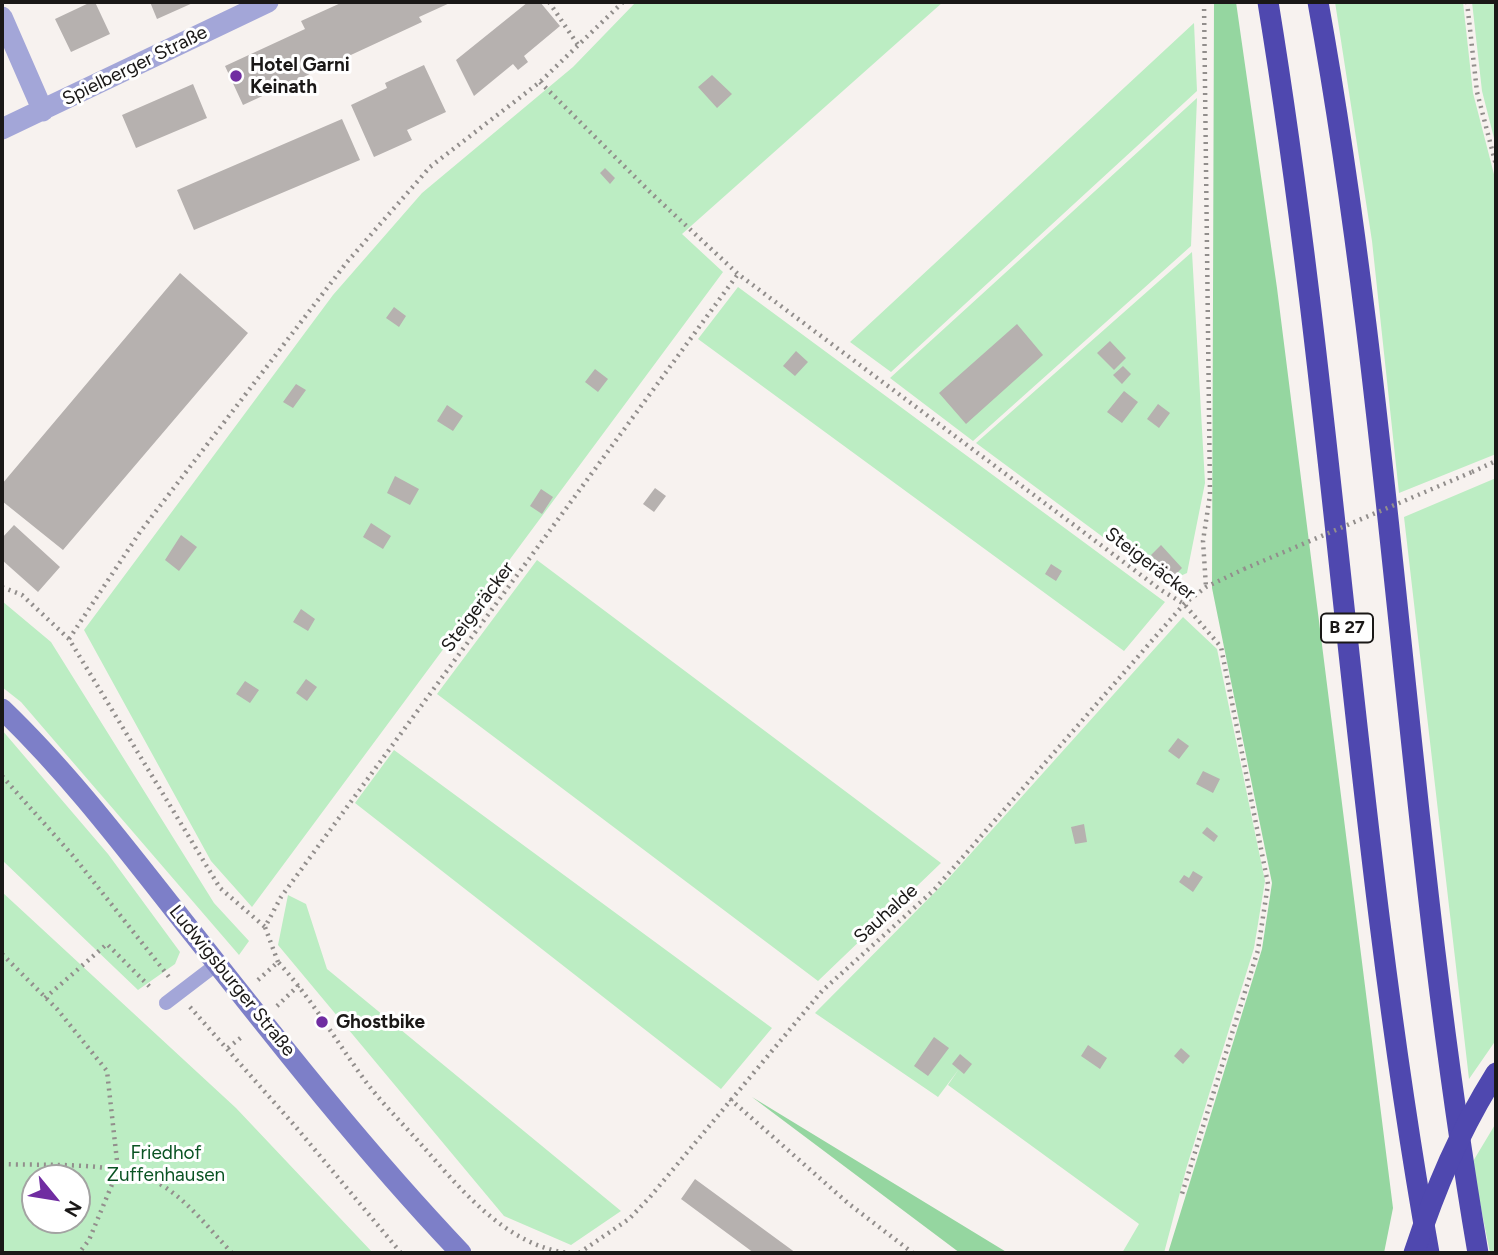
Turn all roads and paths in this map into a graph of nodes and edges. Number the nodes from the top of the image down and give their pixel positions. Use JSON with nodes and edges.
{"nodes":[{"id":1,"x":268,"y":2,"type":"edge"},
{"id":2,"x":549,"y":2,"type":"edge"},
{"id":3,"x":623,"y":2,"type":"edge"},
{"id":4,"x":1203,"y":2,"type":"edge"},
{"id":5,"x":1268,"y":2,"type":"edge"},
{"id":6,"x":1318,"y":2,"type":"edge"},
{"id":7,"x":1467,"y":2,"type":"edge"},
{"id":8,"x":2,"y":18,"type":"edge"},
{"id":9,"x":578,"y":45,"type":"junction"},
{"id":10,"x":540,"y":82,"type":"junction"},
{"id":11,"x":43,"y":111,"type":"junction"},
{"id":12,"x":2,"y":129,"type":"edge"},
{"id":13,"x":1496,"y":165,"type":"edge"},
{"id":14,"x":738,"y":274,"type":"junction"},
{"id":15,"x":1496,"y":461,"type":"edge"},
{"id":16,"x":2,"y":587,"type":"edge"},
{"id":17,"x":1206,"y":587,"type":"junction"},
{"id":18,"x":1185,"y":604,"type":"junction"},
{"id":19,"x":69,"y":639,"type":"junction"},
{"id":20,"x":2,"y":709,"type":"edge"},
{"id":21,"x":2,"y":776,"type":"edge"},
{"id":22,"x":265,"y":927,"type":"junction"},
{"id":23,"x":2,"y":954,"type":"edge"},
{"id":24,"x":278,"y":962,"type":"junction"},
{"id":25,"x":217,"y":964,"type":"junction"},
{"id":26,"x":180,"y":992,"type":"junction"},
{"id":27,"x":241,"y":993,"type":"junction"},
{"id":28,"x":45,"y":998,"type":"junction"},
{"id":29,"x":166,"y":1003,"type":"joint"},
{"id":30,"x":1496,"y":1073,"type":"edge"},
{"id":31,"x":730,"y":1098,"type":"junction"},
{"id":32,"x":2,"y":1164,"type":"edge"},
{"id":33,"x":118,"y":1170,"type":"junction"},
{"id":34,"x":1182,"y":1194,"type":"dead end"},
{"id":35,"x":79,"y":1253,"type":"edge"},
{"id":36,"x":232,"y":1253,"type":"edge"},
{"id":37,"x":401,"y":1253,"type":"edge"},
{"id":38,"x":461,"y":1253,"type":"edge"},
{"id":39,"x":568,"y":1253,"type":"edge"},
{"id":40,"x":579,"y":1253,"type":"edge"},
{"id":41,"x":913,"y":1253,"type":"edge"},
{"id":42,"x":1413,"y":1253,"type":"edge"},
{"id":43,"x":1429,"y":1253,"type":"edge"},
{"id":44,"x":1478,"y":1253,"type":"edge"}],
"edges":[{"from":1,"to":11,"type":"street","name":"Spielberger Straße"},
{"from":2,"to":9,"type":"path"},
{"from":3,"to":9,"type":"path"},
{"from":4,"to":17,"type":"path"},
{"from":5,"to":43,"type":"highway","number":"B 27"},
{"from":6,"to":44,"type":"highway","number":"B 27"},
{"from":7,"to":13,"type":"path"},
{"from":8,"to":11,"type":"street"},
{"from":9,"to":10,"type":"path"},
{"from":10,"to":14,"type":"path","name":"Steigeräcker"},
{"from":10,"to":19,"type":"path"},
{"from":11,"to":12,"type":"street","name":"Spielberger Straße"},
{"from":14,"to":18,"type":"path","name":"Steigeräcker"},
{"from":14,"to":22,"type":"path","name":"Steigeräcker"},
{"from":15,"to":17,"type":"path","name":"Sauhalde","bridge":true},
{"from":16,"to":19,"type":"path"},
{"from":17,"to":18,"type":"path","name":"Sauhalde"},
{"from":18,"to":31,"type":"path","name":"Sauhalde"},
{"from":18,"to":34,"type":"path","name":"Steigeräcker"},
{"from":19,"to":22,"type":"path"},
{"from":20,"to":25,"type":"main road","name":"Ludwigsburger Straße"},
{"from":21,"to":26,"type":"path"},
{"from":22,"to":24,"type":"path"},
{"from":23,"to":28,"type":"path"},
{"from":24,"to":27,"type":"path"},
{"from":24,"to":39,"type":"path"},
{"from":25,"to":26,"type":"lane"},
{"from":25,"to":27,"type":"main road","name":"Ludwigsburger Straße"},
{"from":26,"to":29,"type":"lane"},
{"from":26,"to":37,"type":"path"},
{"from":27,"to":38,"type":"main road","name":"Ludwigsburger Straße"},
{"from":28,"to":29,"type":"path"},
{"from":28,"to":33,"type":"path"},
{"from":30,"to":42,"type":"highway","bridge":true},
{"from":31,"to":40,"type":"path","name":"Sauhalde"},
{"from":31,"to":41,"type":"path"},
{"from":32,"to":33,"type":"path"},
{"from":33,"to":35,"type":"path"},
{"from":33,"to":36,"type":"path"}]}
